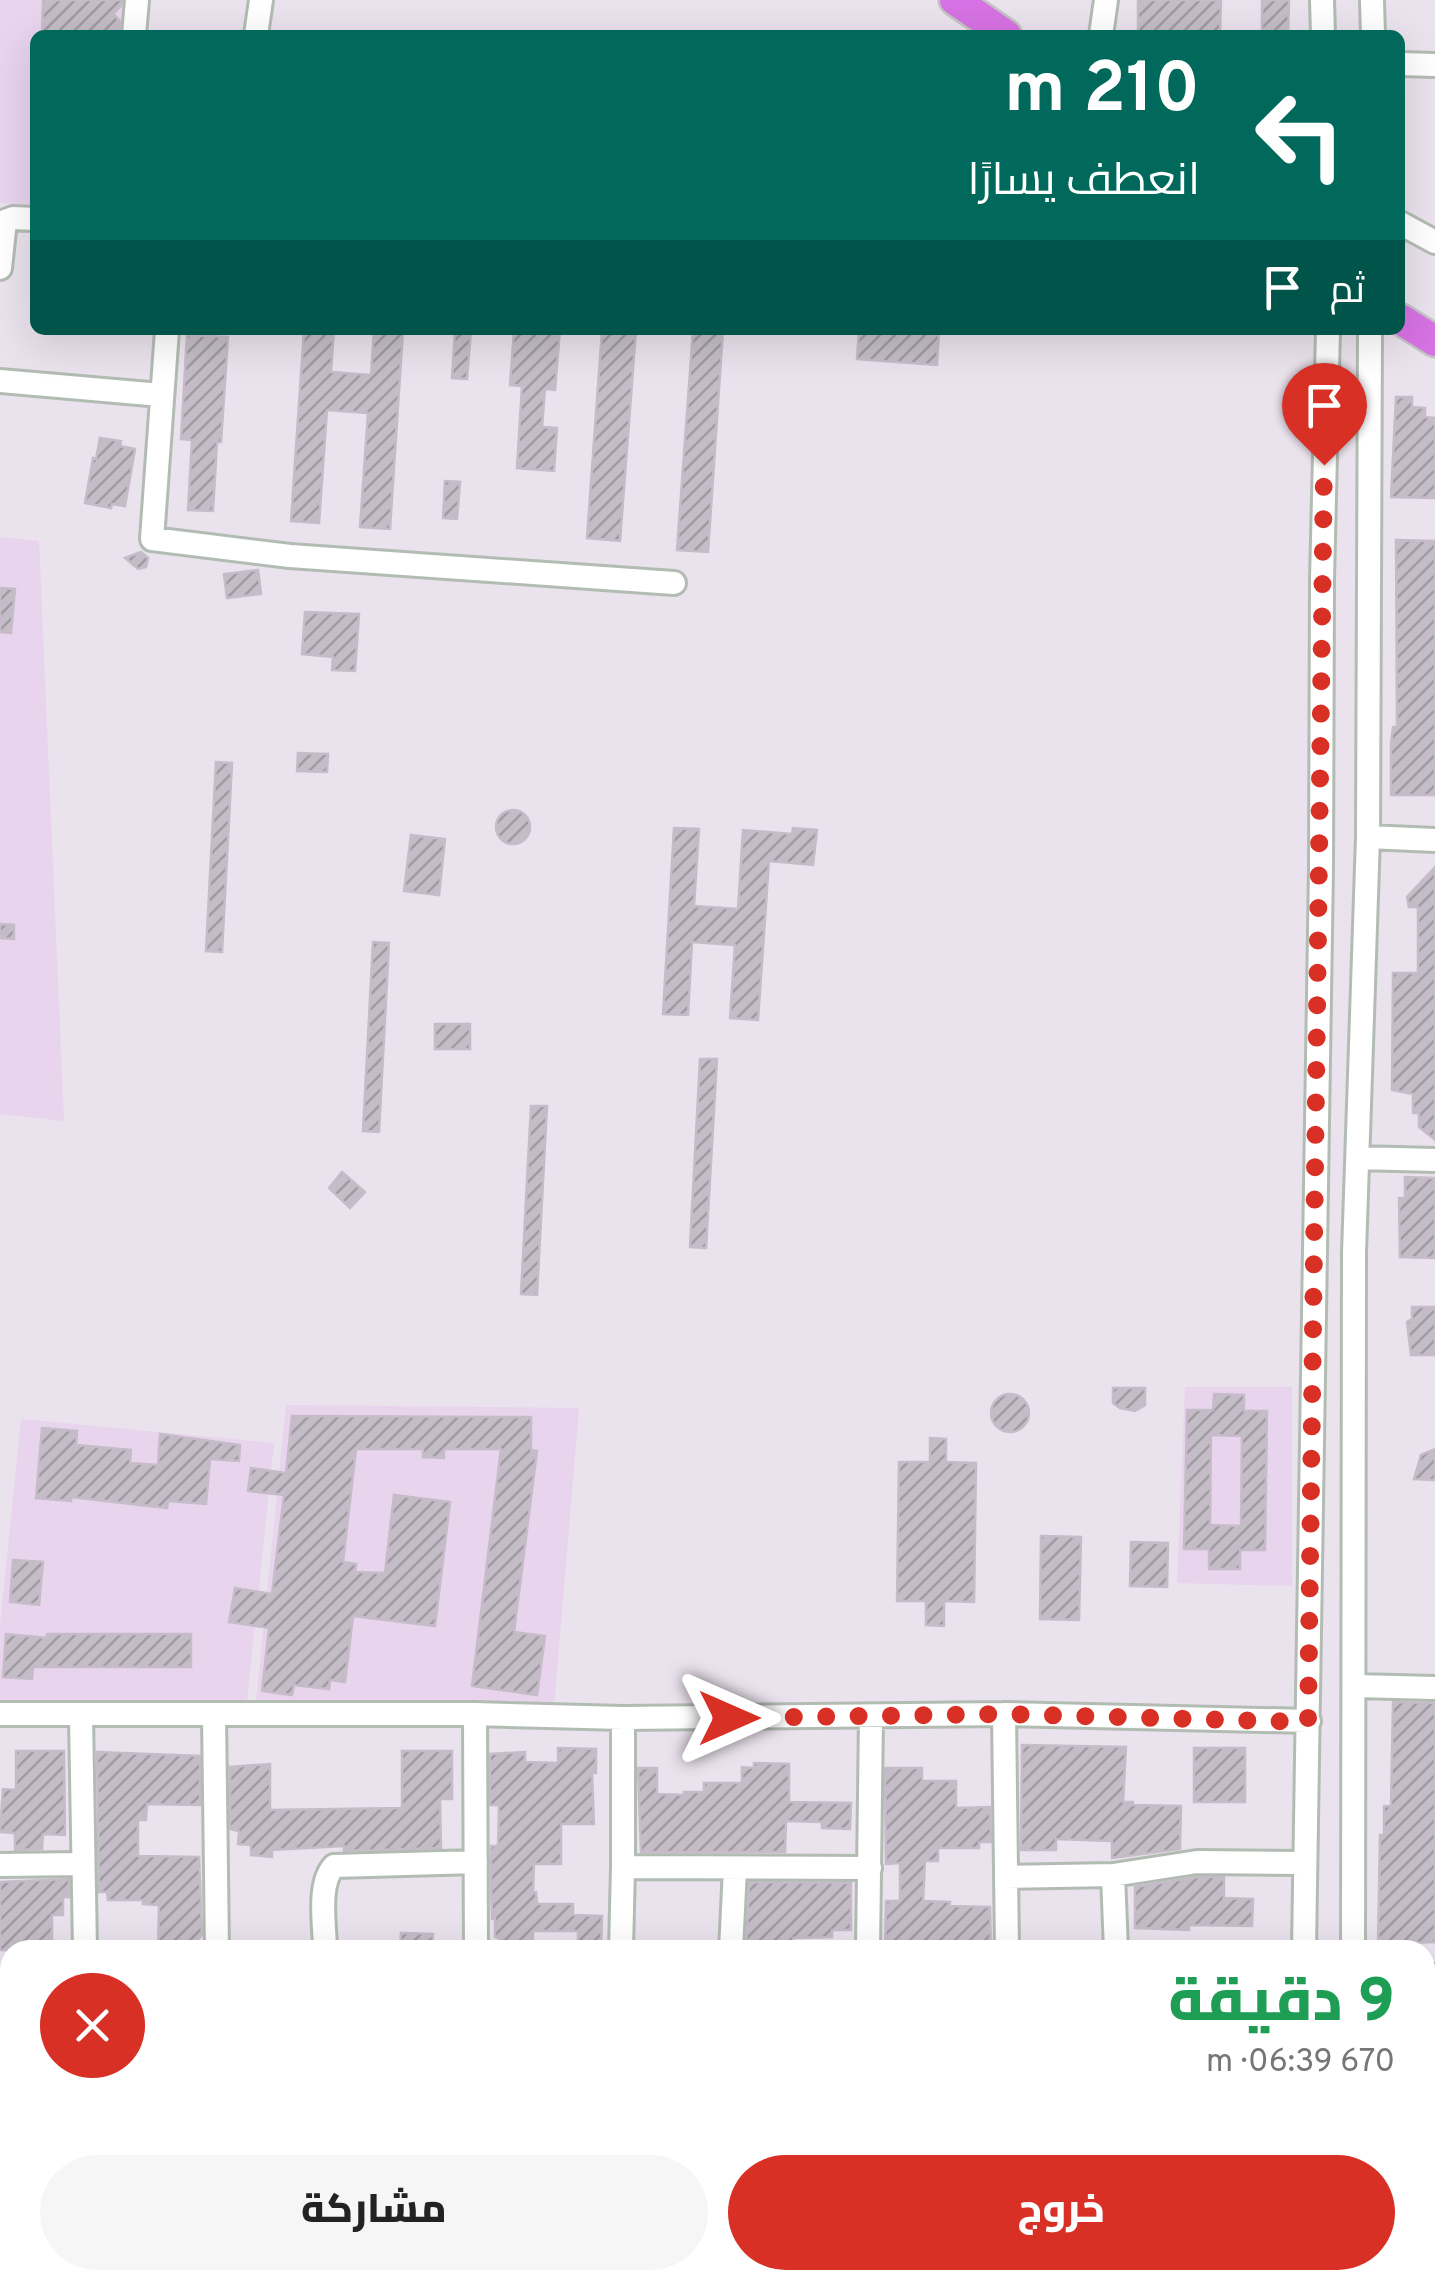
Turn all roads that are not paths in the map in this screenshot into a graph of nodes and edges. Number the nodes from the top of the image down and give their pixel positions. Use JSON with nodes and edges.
{"nodes":[{"id":1,"x":137,"y":0,"type":"edge"},
{"id":2,"x":261,"y":0,"type":"edge"},
{"id":3,"x":954,"y":0,"type":"edge"},
{"id":4,"x":1106,"y":0,"type":"edge"},
{"id":5,"x":1322,"y":0,"type":"edge"},
{"id":6,"x":1372,"y":0,"type":"edge"},
{"id":7,"x":134,"y":30,"type":"edge"},
{"id":8,"x":257,"y":30,"type":"edge"},
{"id":9,"x":999,"y":30,"type":"edge"},
{"id":10,"x":1102,"y":30,"type":"edge"},
{"id":11,"x":1323,"y":30,"type":"edge"},
{"id":12,"x":1374,"y":30,"type":"edge"},
{"id":13,"x":1405,"y":64,"type":"edge"},
{"id":14,"x":1435,"y":65,"type":"edge"},
{"id":15,"x":30,"y":219,"type":"edge"},
{"id":16,"x":1405,"y":227,"type":"edge"},
{"id":17,"x":1435,"y":242,"type":"edge"},
{"id":18,"x":0,"y":268,"type":"edge"},
{"id":19,"x":1405,"y":323,"type":"edge"},
{"id":20,"x":167,"y":335,"type":"edge"},
{"id":21,"x":1328,"y":335,"type":"edge"},
{"id":22,"x":1370,"y":335,"type":"edge"},
{"id":23,"x":1433,"y":344,"type":"edge"},
{"id":24,"x":0,"y":380,"type":"edge"},
{"id":25,"x":161,"y":394,"type":"junction"},
{"id":26,"x":674,"y":584,"type":"dead end"},
{"id":27,"x":1368,"y":837,"type":"junction"},
{"id":28,"x":1435,"y":840,"type":"edge"},
{"id":29,"x":1358,"y":1158,"type":"junction"},
{"id":30,"x":1435,"y":1160,"type":"edge"},
{"id":31,"x":1310,"y":1667,"type":"junction"},
{"id":32,"x":1355,"y":1675,"type":"junction"},
{"id":33,"x":1435,"y":1688,"type":"edge"},
{"id":34,"x":0,"y":1714,"type":"edge"},
{"id":35,"x":475,"y":1714,"type":"junction"},
{"id":36,"x":1004,"y":1714,"type":"junction"},
{"id":37,"x":81,"y":1716,"type":"junction"},
{"id":38,"x":214,"y":1716,"type":"junction"},
{"id":39,"x":870,"y":1716,"type":"junction"},
{"id":40,"x":623,"y":1718,"type":"junction"},
{"id":41,"x":1308,"y":1722,"type":"junction"},
{"id":42,"x":476,"y":1862,"type":"junction"},
{"id":43,"x":1305,"y":1863,"type":"junction"},
{"id":44,"x":82,"y":1864,"type":"junction"},
{"id":45,"x":0,"y":1865,"type":"edge"},
{"id":46,"x":623,"y":1867,"type":"junction"},
{"id":47,"x":735,"y":1868,"type":"junction"},
{"id":48,"x":870,"y":1868,"type":"junction"},
{"id":49,"x":1113,"y":1875,"type":"junction"},
{"id":50,"x":1006,"y":1876,"type":"junction"},
{"id":51,"x":86,"y":1940,"type":"edge"},
{"id":52,"x":217,"y":1940,"type":"edge"},
{"id":53,"x":325,"y":1940,"type":"edge"},
{"id":54,"x":476,"y":1940,"type":"edge"},
{"id":55,"x":621,"y":1940,"type":"edge"},
{"id":56,"x":731,"y":1940,"type":"edge"},
{"id":57,"x":868,"y":1940,"type":"edge"},
{"id":58,"x":1008,"y":1940,"type":"edge"},
{"id":59,"x":1116,"y":1940,"type":"edge"},
{"id":60,"x":1304,"y":1940,"type":"edge"},
{"id":61,"x":1352,"y":1940,"type":"edge"}],
"edges":[{"from":1,"to":7,"type":"street"},
{"from":2,"to":8,"type":"street"},
{"from":3,"to":9,"type":"main road"},
{"from":4,"to":10,"type":"street"},
{"from":5,"to":11,"type":"street"},
{"from":6,"to":12,"type":"street"},
{"from":13,"to":14,"type":"street"},
{"from":15,"to":18,"type":"street"},
{"from":16,"to":17,"type":"street"},
{"from":19,"to":23,"type":"main road"},
{"from":20,"to":25,"type":"street"},
{"from":21,"to":31,"type":"street"},
{"from":22,"to":27,"type":"street"},
{"from":24,"to":25,"type":"street"},
{"from":25,"to":26,"type":"street"},
{"from":27,"to":28,"type":"street"},
{"from":27,"to":29,"type":"street"},
{"from":29,"to":30,"type":"street"},
{"from":29,"to":32,"type":"street"},
{"from":31,"to":32,"type":"street"},
{"from":31,"to":41,"type":"street"},
{"from":32,"to":33,"type":"street"},
{"from":32,"to":61,"type":"street"},
{"from":34,"to":37,"type":"street"},
{"from":35,"to":38,"type":"street"},
{"from":35,"to":40,"type":"street"},
{"from":35,"to":42,"type":"street"},
{"from":36,"to":39,"type":"street"},
{"from":36,"to":41,"type":"street"},
{"from":36,"to":50,"type":"street"},
{"from":37,"to":38,"type":"street"},
{"from":37,"to":44,"type":"street"},
{"from":38,"to":52,"type":"street"},
{"from":39,"to":40,"type":"street"},
{"from":39,"to":48,"type":"street"},
{"from":40,"to":46,"type":"street"},
{"from":41,"to":43,"type":"street"},
{"from":42,"to":53,"type":"street"},
{"from":42,"to":54,"type":"street"},
{"from":43,"to":49,"type":"street"},
{"from":43,"to":60,"type":"street"},
{"from":44,"to":45,"type":"street"},
{"from":44,"to":51,"type":"street"},
{"from":46,"to":47,"type":"street"},
{"from":46,"to":55,"type":"street"},
{"from":47,"to":48,"type":"street"},
{"from":47,"to":56,"type":"street"},
{"from":48,"to":57,"type":"street"},
{"from":49,"to":50,"type":"street"},
{"from":49,"to":59,"type":"street"},
{"from":50,"to":58,"type":"street"}]}
